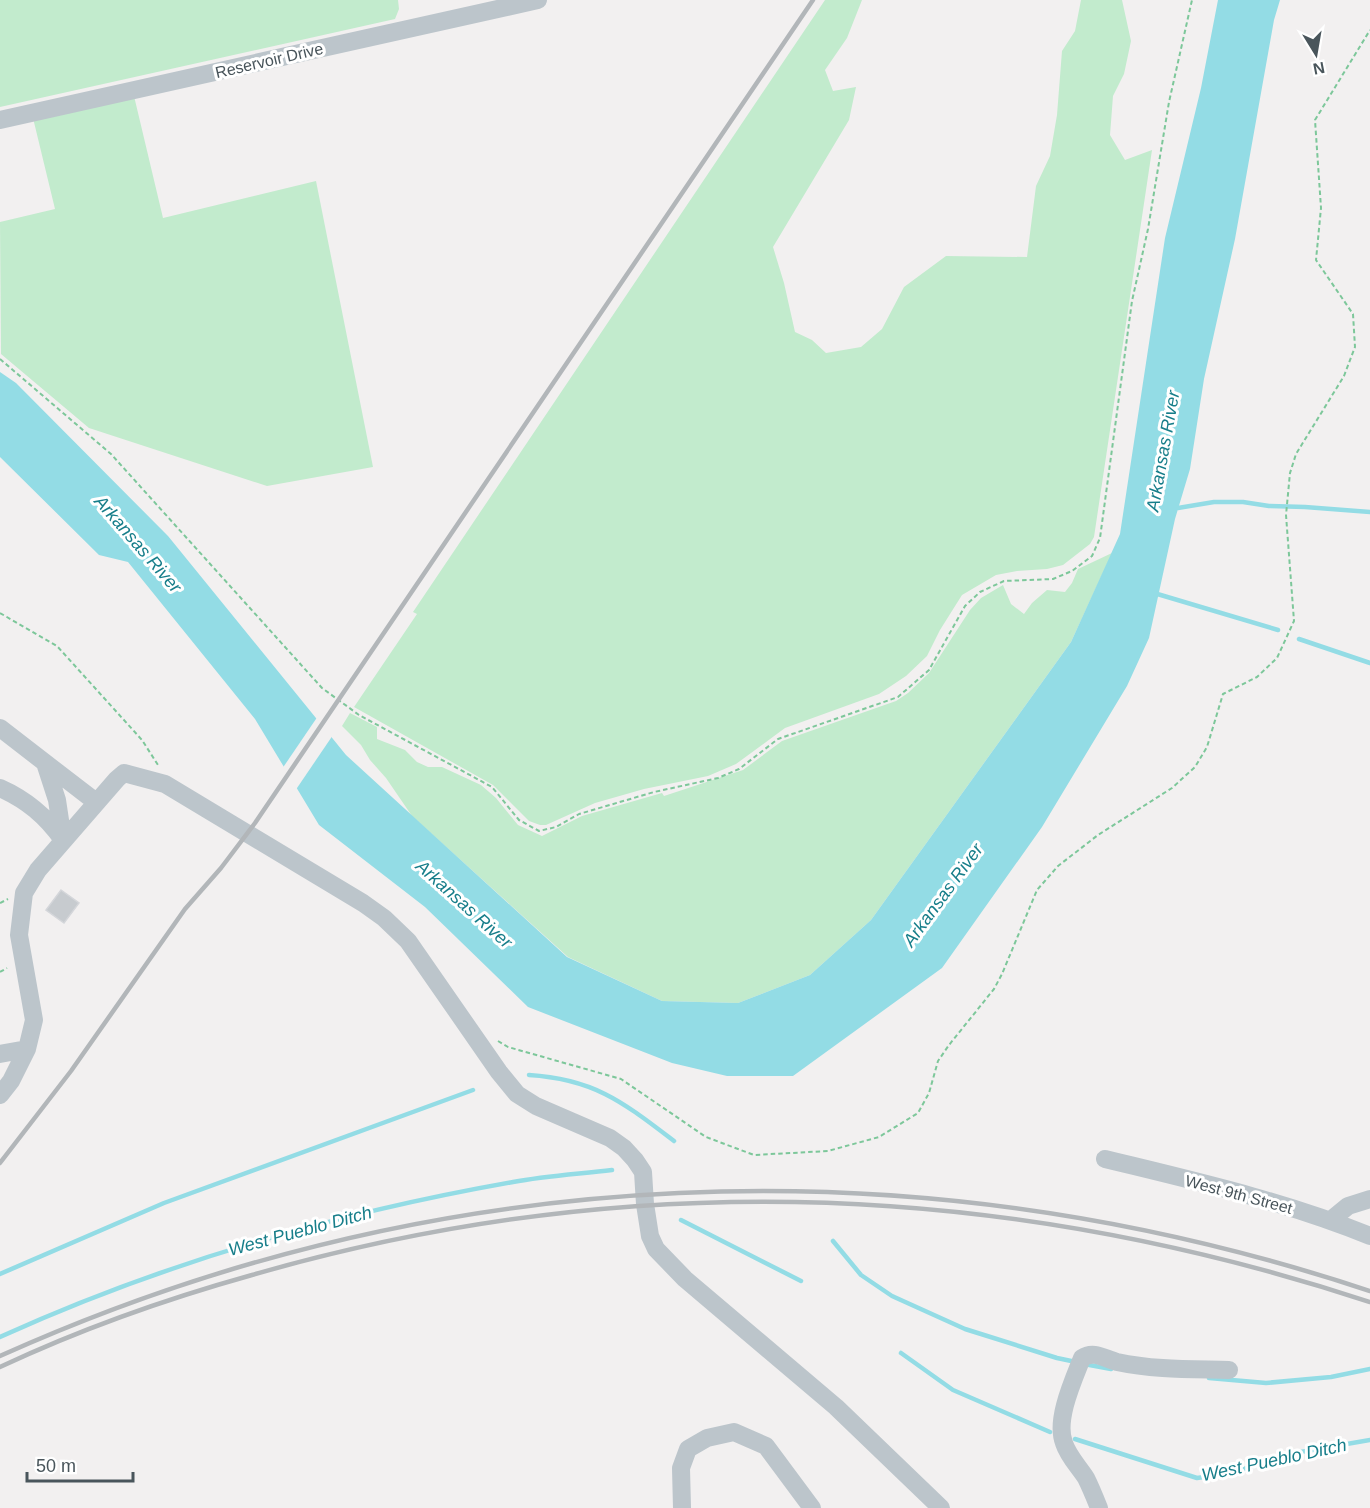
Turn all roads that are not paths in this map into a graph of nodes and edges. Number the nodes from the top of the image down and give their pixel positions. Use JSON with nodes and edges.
{"nodes":[{"id":1,"x":538,"y":0,"type":"edge"},
{"id":2,"x":0,"y":120,"type":"edge"},
{"id":3,"x":0,"y":728,"type":"edge"},
{"id":4,"x":45,"y":763,"type":"junction"},
{"id":5,"x":0,"y":788,"type":"edge"},
{"id":6,"x":96,"y":802,"type":"junction"},
{"id":7,"x":63,"y":840,"type":"junction"},
{"id":8,"x":27,"y":1049,"type":"junction"},
{"id":9,"x":0,"y":1054,"type":"edge"},
{"id":10,"x":0,"y":1095,"type":"edge"},
{"id":11,"x":1105,"y":1160,"type":"dead end"},
{"id":12,"x":1370,"y":1199,"type":"edge"},
{"id":13,"x":1331,"y":1220,"type":"junction"},
{"id":14,"x":1370,"y":1236,"type":"edge"},
{"id":15,"x":1229,"y":1370,"type":"dead end"},
{"id":16,"x":682,"y":1508,"type":"edge"},
{"id":17,"x":812,"y":1508,"type":"edge"},
{"id":18,"x":941,"y":1508,"type":"edge"},
{"id":19,"x":1099,"y":1508,"type":"edge"}],
"edges":[{"from":1,"to":2,"type":"street","name":"Reservoir Drive"},
{"from":3,"to":4,"type":"street"},
{"from":4,"to":6,"type":"street"},
{"from":4,"to":7,"type":"street"},
{"from":5,"to":7,"type":"street"},
{"from":6,"to":7,"type":"street"},
{"from":6,"to":18,"type":"street"},
{"from":7,"to":8,"type":"street"},
{"from":8,"to":9,"type":"street"},
{"from":8,"to":10,"type":"street"},
{"from":11,"to":13,"type":"street","name":"West 9th Street"},
{"from":12,"to":13,"type":"street"},
{"from":13,"to":14,"type":"street","name":"West 9th Street"},
{"from":15,"to":19,"type":"street"},
{"from":16,"to":17,"type":"street"}]}
